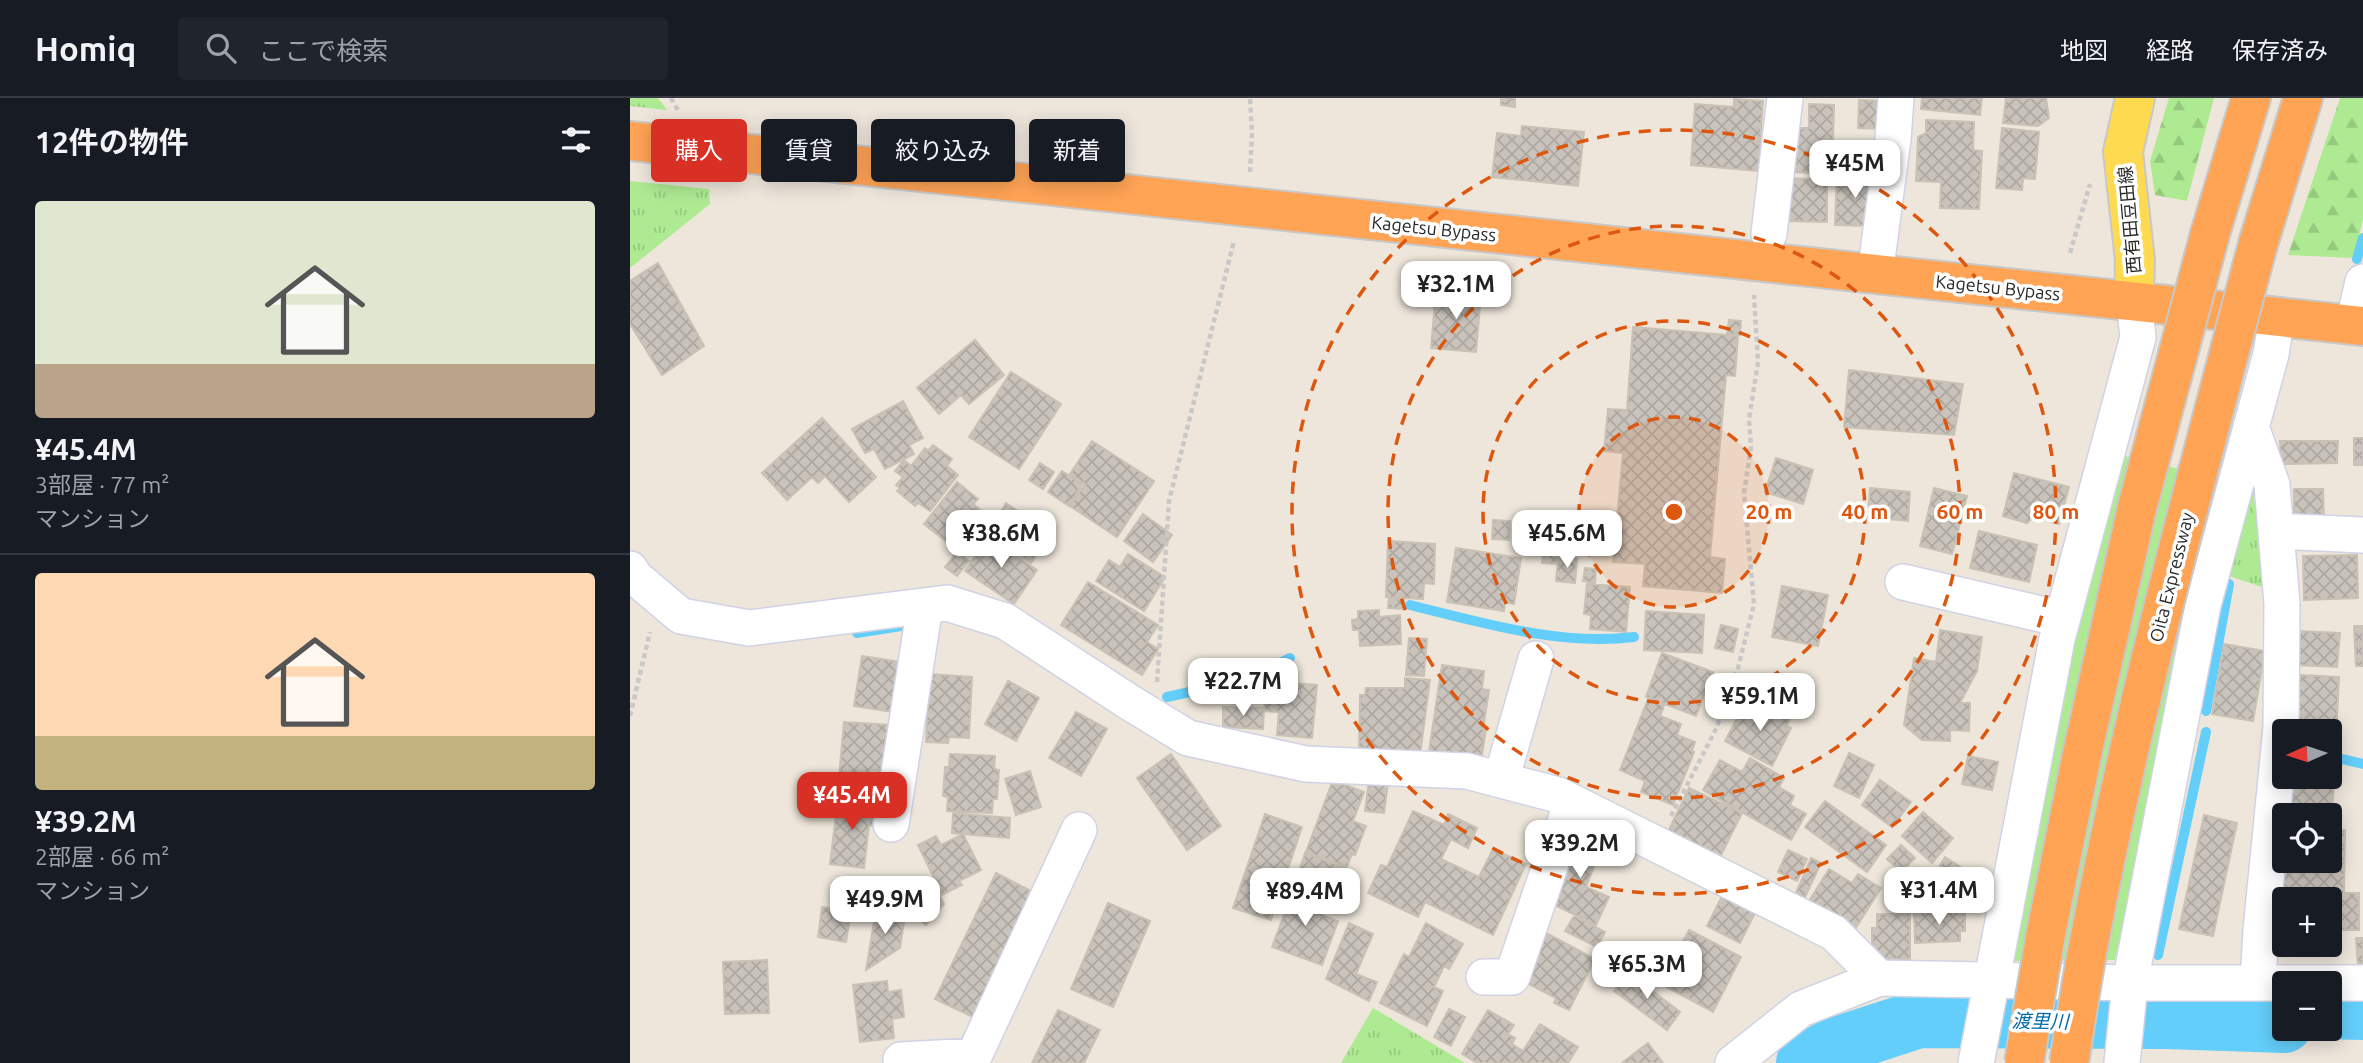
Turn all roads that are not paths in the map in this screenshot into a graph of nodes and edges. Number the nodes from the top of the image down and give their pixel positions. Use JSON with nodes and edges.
{"nodes":[{"id":1,"x":1786,"y":98,"type":"edge"},
{"id":2,"x":1896,"y":98,"type":"edge"},
{"id":3,"x":2135,"y":98,"type":"edge"},
{"id":4,"x":2251,"y":98,"type":"edge"},
{"id":5,"x":2303,"y":98,"type":"edge"},
{"id":6,"x":630,"y":141,"type":"edge"},
{"id":7,"x":1769,"y":234,"type":"dead end"},
{"id":8,"x":1875,"y":275,"type":"junction"},
{"id":9,"x":2363,"y":282,"type":"edge"},
{"id":10,"x":2134,"y":301,"type":"junction"},
{"id":11,"x":2277,"y":317,"type":"junction"},
{"id":12,"x":2358,"y":326,"type":"edge"},
{"id":13,"x":2250,"y":427,"type":"junction"},
{"id":14,"x":2276,"y":531,"type":"junction"},
{"id":15,"x":2363,"y":535,"type":"edge"},
{"id":16,"x":630,"y":569,"type":"edge"},
{"id":17,"x":1903,"y":582,"type":"dead end"},
{"id":18,"x":925,"y":606,"type":"junction"},
{"id":19,"x":2062,"y":620,"type":"junction"},
{"id":20,"x":1536,"y":659,"type":"dead end"},
{"id":21,"x":1501,"y":780,"type":"junction"},
{"id":22,"x":1572,"y":802,"type":"junction"},
{"id":23,"x":891,"y":824,"type":"dead end"},
{"id":24,"x":1079,"y":830,"type":"dead end"},
{"id":25,"x":1483,"y":977,"type":"dead end"},
{"id":26,"x":1879,"y":978,"type":"junction"},
{"id":27,"x":2258,"y":983,"type":"junction"},
{"id":28,"x":2363,"y":983,"type":"edge"},
{"id":29,"x":2130,"y":984,"type":"junction"},
{"id":30,"x":1991,"y":986,"type":"junction"},
{"id":31,"x":1974,"y":1051,"type":"edge"},
{"id":32,"x":901,"y":1063,"type":"edge"},
{"id":33,"x":1732,"y":1063,"type":"edge"},
{"id":34,"x":2024,"y":1063,"type":"edge"},
{"id":35,"x":2069,"y":1063,"type":"edge"},
{"id":36,"x":2122,"y":1063,"type":"edge"}],
"edges":[{"from":1,"to":7,"type":"street"},
{"from":2,"to":8,"type":"street"},
{"from":3,"to":10,"type":"main road","name":"西有田豆田線"},
{"from":4,"to":34,"type":"highway","bridge":true},
{"from":5,"to":35,"type":"highway","name":"Oita Expressway","bridge":true},
{"from":6,"to":8,"type":"highway","name":"Kagetsu Bypass"},
{"from":8,"to":10,"type":"highway","name":"Kagetsu Bypass"},
{"from":9,"to":12,"type":"street"},
{"from":10,"to":11,"type":"highway","name":"Kagetsu Bypass"},
{"from":10,"to":19,"type":"street"},
{"from":11,"to":12,"type":"highway","name":"Kagetsu Bypass"},
{"from":11,"to":13,"type":"street"},
{"from":13,"to":14,"type":"street"},
{"from":13,"to":29,"type":"street"},
{"from":14,"to":15,"type":"street"},
{"from":14,"to":27,"type":"street"},
{"from":16,"to":18,"type":"street"},
{"from":17,"to":19,"type":"street"},
{"from":18,"to":21,"type":"street"},
{"from":18,"to":23,"type":"street"},
{"from":19,"to":30,"type":"street"},
{"from":20,"to":21,"type":"street"},
{"from":21,"to":22,"type":"street"},
{"from":22,"to":25,"type":"street"},
{"from":22,"to":26,"type":"street"},
{"from":24,"to":32,"type":"street"},
{"from":26,"to":30,"type":"street"},
{"from":26,"to":33,"type":"street"},
{"from":27,"to":28,"type":"street"},
{"from":27,"to":29,"type":"street"},
{"from":29,"to":30,"type":"street"},
{"from":29,"to":36,"type":"street"},
{"from":30,"to":31,"type":"street"}]}
